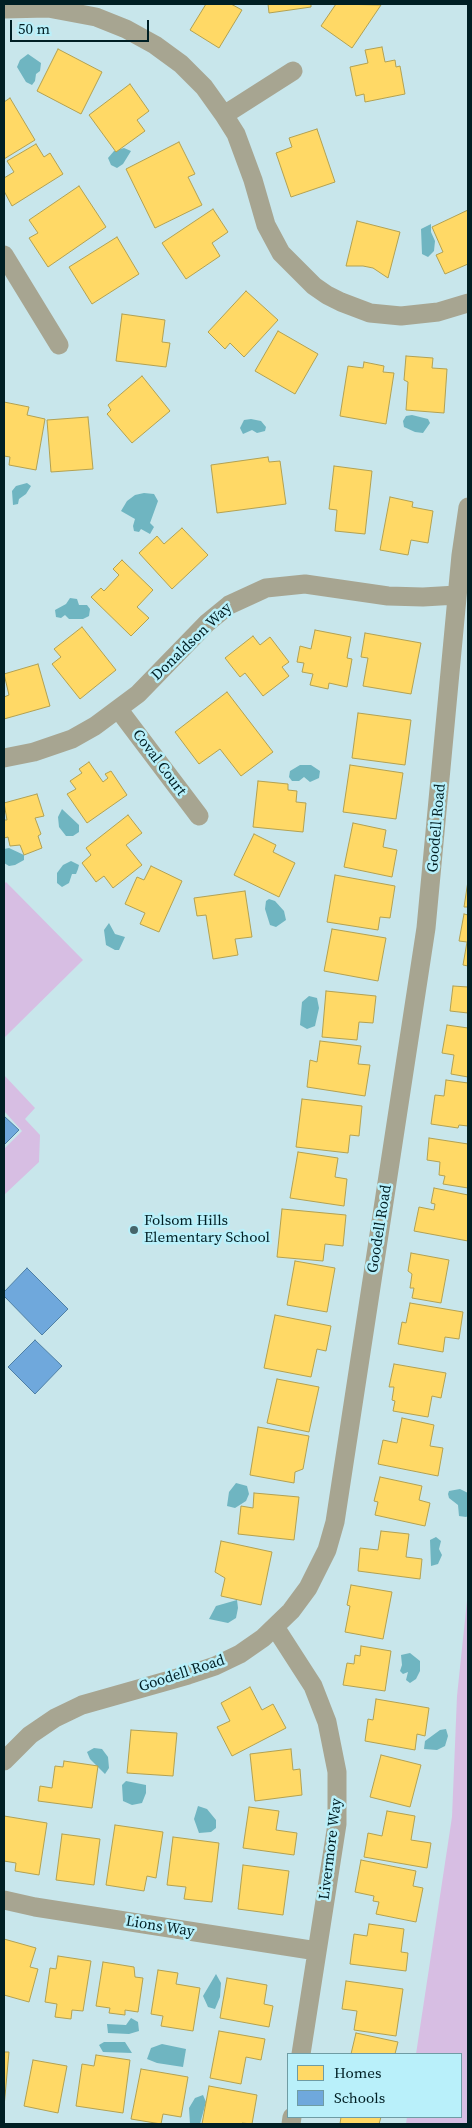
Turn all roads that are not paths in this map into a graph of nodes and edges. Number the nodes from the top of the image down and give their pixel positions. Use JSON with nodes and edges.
{"nodes":[{"id":1,"x":4,"y":9,"type":"edge"},
{"id":2,"x":293,"y":71,"type":"dead end"},
{"id":3,"x":224,"y":115,"type":"junction"},
{"id":4,"x":4,"y":255,"type":"edge"},
{"id":5,"x":468,"y":303,"type":"edge"},
{"id":6,"x":59,"y":345,"type":"dead end"},
{"id":7,"x":468,"y":508,"type":"edge"},
{"id":8,"x":457,"y":594,"type":"junction"},
{"id":9,"x":119,"y":710,"type":"junction"},
{"id":10,"x":4,"y":758,"type":"edge"},
{"id":11,"x":199,"y":816,"type":"dead end"},
{"id":12,"x":275,"y":1627,"type":"junction"},
{"id":13,"x":4,"y":1761,"type":"edge"},
{"id":14,"x":4,"y":1900,"type":"edge"},
{"id":15,"x":317,"y":1951,"type":"junction"},
{"id":16,"x":302,"y":2053,"type":"edge"}],
"edges":[{"from":1,"to":3,"type":"street"},
{"from":2,"to":3,"type":"street"},
{"from":3,"to":5,"type":"street"},
{"from":4,"to":6,"type":"street"},
{"from":7,"to":8,"type":"street","name":"Goodell Road"},
{"from":8,"to":9,"type":"street","name":"Donaldson Way"},
{"from":8,"to":12,"type":"street","name":"Goodell Road"},
{"from":9,"to":10,"type":"street","name":"Donaldson Way"},
{"from":9,"to":11,"type":"street","name":"Coval Court"},
{"from":12,"to":13,"type":"street","name":"Goodell Road"},
{"from":12,"to":15,"type":"street","name":"Livermore Way"},
{"from":14,"to":15,"type":"street","name":"Lions Way"},
{"from":15,"to":16,"type":"street","name":"Livermore Way"}]}
